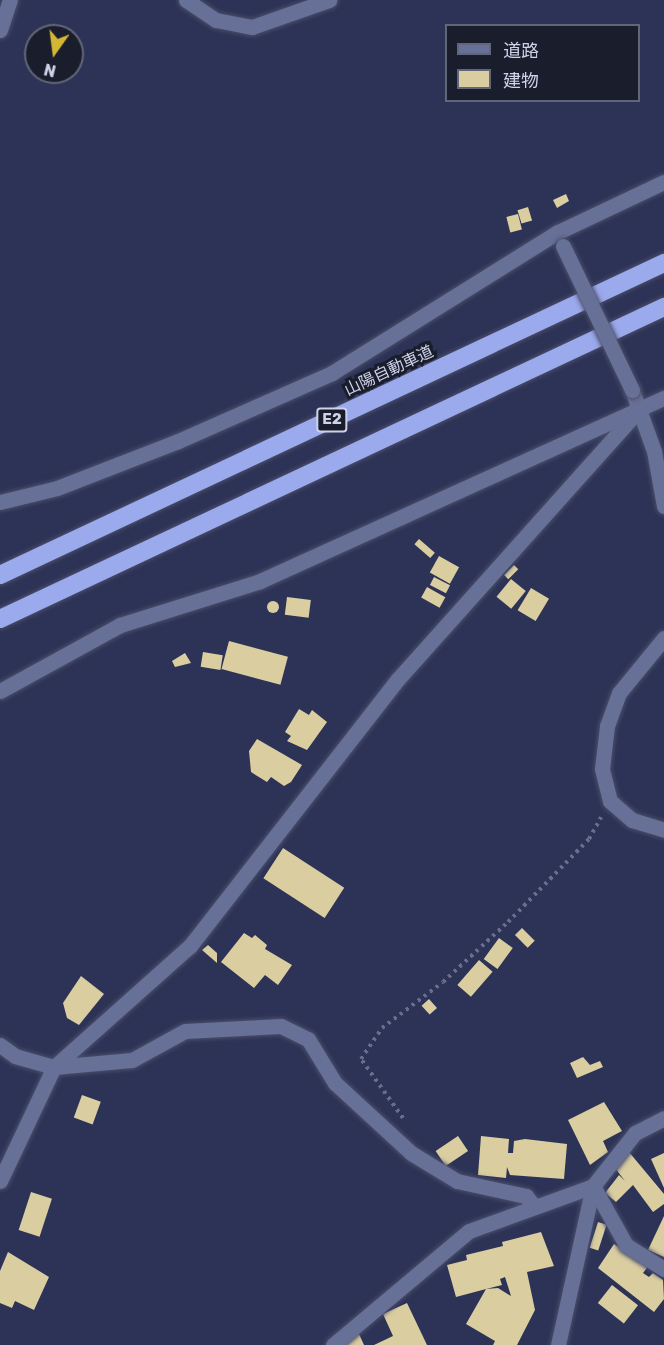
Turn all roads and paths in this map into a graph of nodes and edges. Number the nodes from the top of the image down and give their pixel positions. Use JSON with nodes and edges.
{"nodes":[{"id":1,"x":10,"y":0,"type":"edge"},
{"id":2,"x":186,"y":0,"type":"edge"},
{"id":3,"x":329,"y":0,"type":"edge"},
{"id":4,"x":0,"y":30,"type":"edge"},
{"id":5,"x":664,"y":182,"type":"edge"},
{"id":6,"x":561,"y":239,"type":"junction"},
{"id":7,"x":664,"y":263,"type":"edge"},
{"id":8,"x":664,"y":307,"type":"edge"},
{"id":9,"x":664,"y":398,"type":"edge"},
{"id":10,"x":639,"y":409,"type":"junction"},
{"id":11,"x":0,"y":502,"type":"edge"},
{"id":12,"x":664,"y":506,"type":"edge"},
{"id":13,"x":0,"y":575,"type":"edge"},
{"id":14,"x":0,"y":619,"type":"edge"},
{"id":15,"x":664,"y":638,"type":"edge"},
{"id":16,"x":0,"y":690,"type":"edge"},
{"id":17,"x":610,"y":801,"type":"junction"},
{"id":18,"x":664,"y":830,"type":"edge"},
{"id":19,"x":0,"y":1044,"type":"edge"},
{"id":20,"x":54,"y":1067,"type":"junction"},
{"id":21,"x":664,"y":1118,"type":"edge"},
{"id":22,"x":408,"y":1126,"type":"dead end"},
{"id":23,"x":0,"y":1181,"type":"edge"},
{"id":24,"x":593,"y":1186,"type":"junction"},
{"id":25,"x":535,"y":1207,"type":"junction"},
{"id":26,"x":664,"y":1269,"type":"edge"},
{"id":27,"x":333,"y":1345,"type":"edge"},
{"id":28,"x":558,"y":1345,"type":"edge"}],
"edges":[{"from":1,"to":4,"type":"street"},
{"from":2,"to":3,"type":"street"},
{"from":5,"to":6,"type":"street"},
{"from":6,"to":10,"type":"street","bridge":true},
{"from":6,"to":11,"type":"street"},
{"from":7,"to":13,"type":"highway","name":"山陽自動車道","number":"E2"},
{"from":8,"to":14,"type":"highway","number":"E2"},
{"from":9,"to":10,"type":"street"},
{"from":10,"to":12,"type":"street"},
{"from":10,"to":16,"type":"street"},
{"from":10,"to":20,"type":"street"},
{"from":15,"to":17,"type":"street"},
{"from":17,"to":18,"type":"street"},
{"from":17,"to":22,"type":"path"},
{"from":19,"to":20,"type":"street"},
{"from":20,"to":23,"type":"street"},
{"from":20,"to":25,"type":"street"},
{"from":21,"to":24,"type":"street"},
{"from":24,"to":25,"type":"street"},
{"from":24,"to":26,"type":"street"},
{"from":24,"to":28,"type":"street"},
{"from":25,"to":27,"type":"street"}]}
